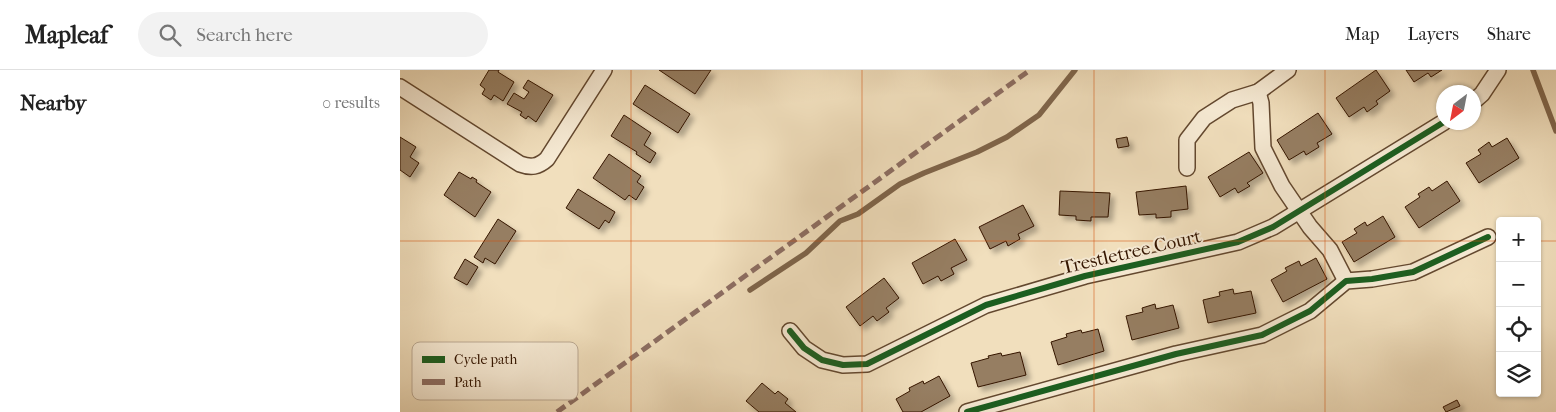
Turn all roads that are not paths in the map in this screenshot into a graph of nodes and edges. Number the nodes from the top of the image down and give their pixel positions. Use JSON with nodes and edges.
{"nodes":[{"id":1,"x":604,"y":70,"type":"edge"},
{"id":2,"x":1288,"y":70,"type":"edge"},
{"id":3,"x":1496,"y":71,"type":"edge"},
{"id":4,"x":400,"y":87,"type":"edge"},
{"id":5,"x":1258,"y":92,"type":"junction"},
{"id":6,"x":1481,"y":95,"type":"edge"},
{"id":7,"x":1436,"y":127,"type":"edge"},
{"id":8,"x":1187,"y":168,"type":"dead end"},
{"id":9,"x":1299,"y":211,"type":"junction"},
{"id":10,"x":1488,"y":237,"type":"dead end"},
{"id":11,"x":1346,"y":281,"type":"junction"},
{"id":12,"x":790,"y":331,"type":"dead end"},
{"id":13,"x":967,"y":412,"type":"edge"}],
"edges":[{"from":1,"to":4,"type":"street"},
{"from":2,"to":5,"type":"street"},
{"from":3,"to":6,"type":"street"},
{"from":5,"to":8,"type":"street"},
{"from":5,"to":9,"type":"street"},
{"from":7,"to":9,"type":"street","name":"Trestletree Court"},
{"from":9,"to":11,"type":"street"},
{"from":9,"to":12,"type":"street","name":"Trestletree Court"},
{"from":10,"to":11,"type":"street"},
{"from":11,"to":13,"type":"street"}]}
